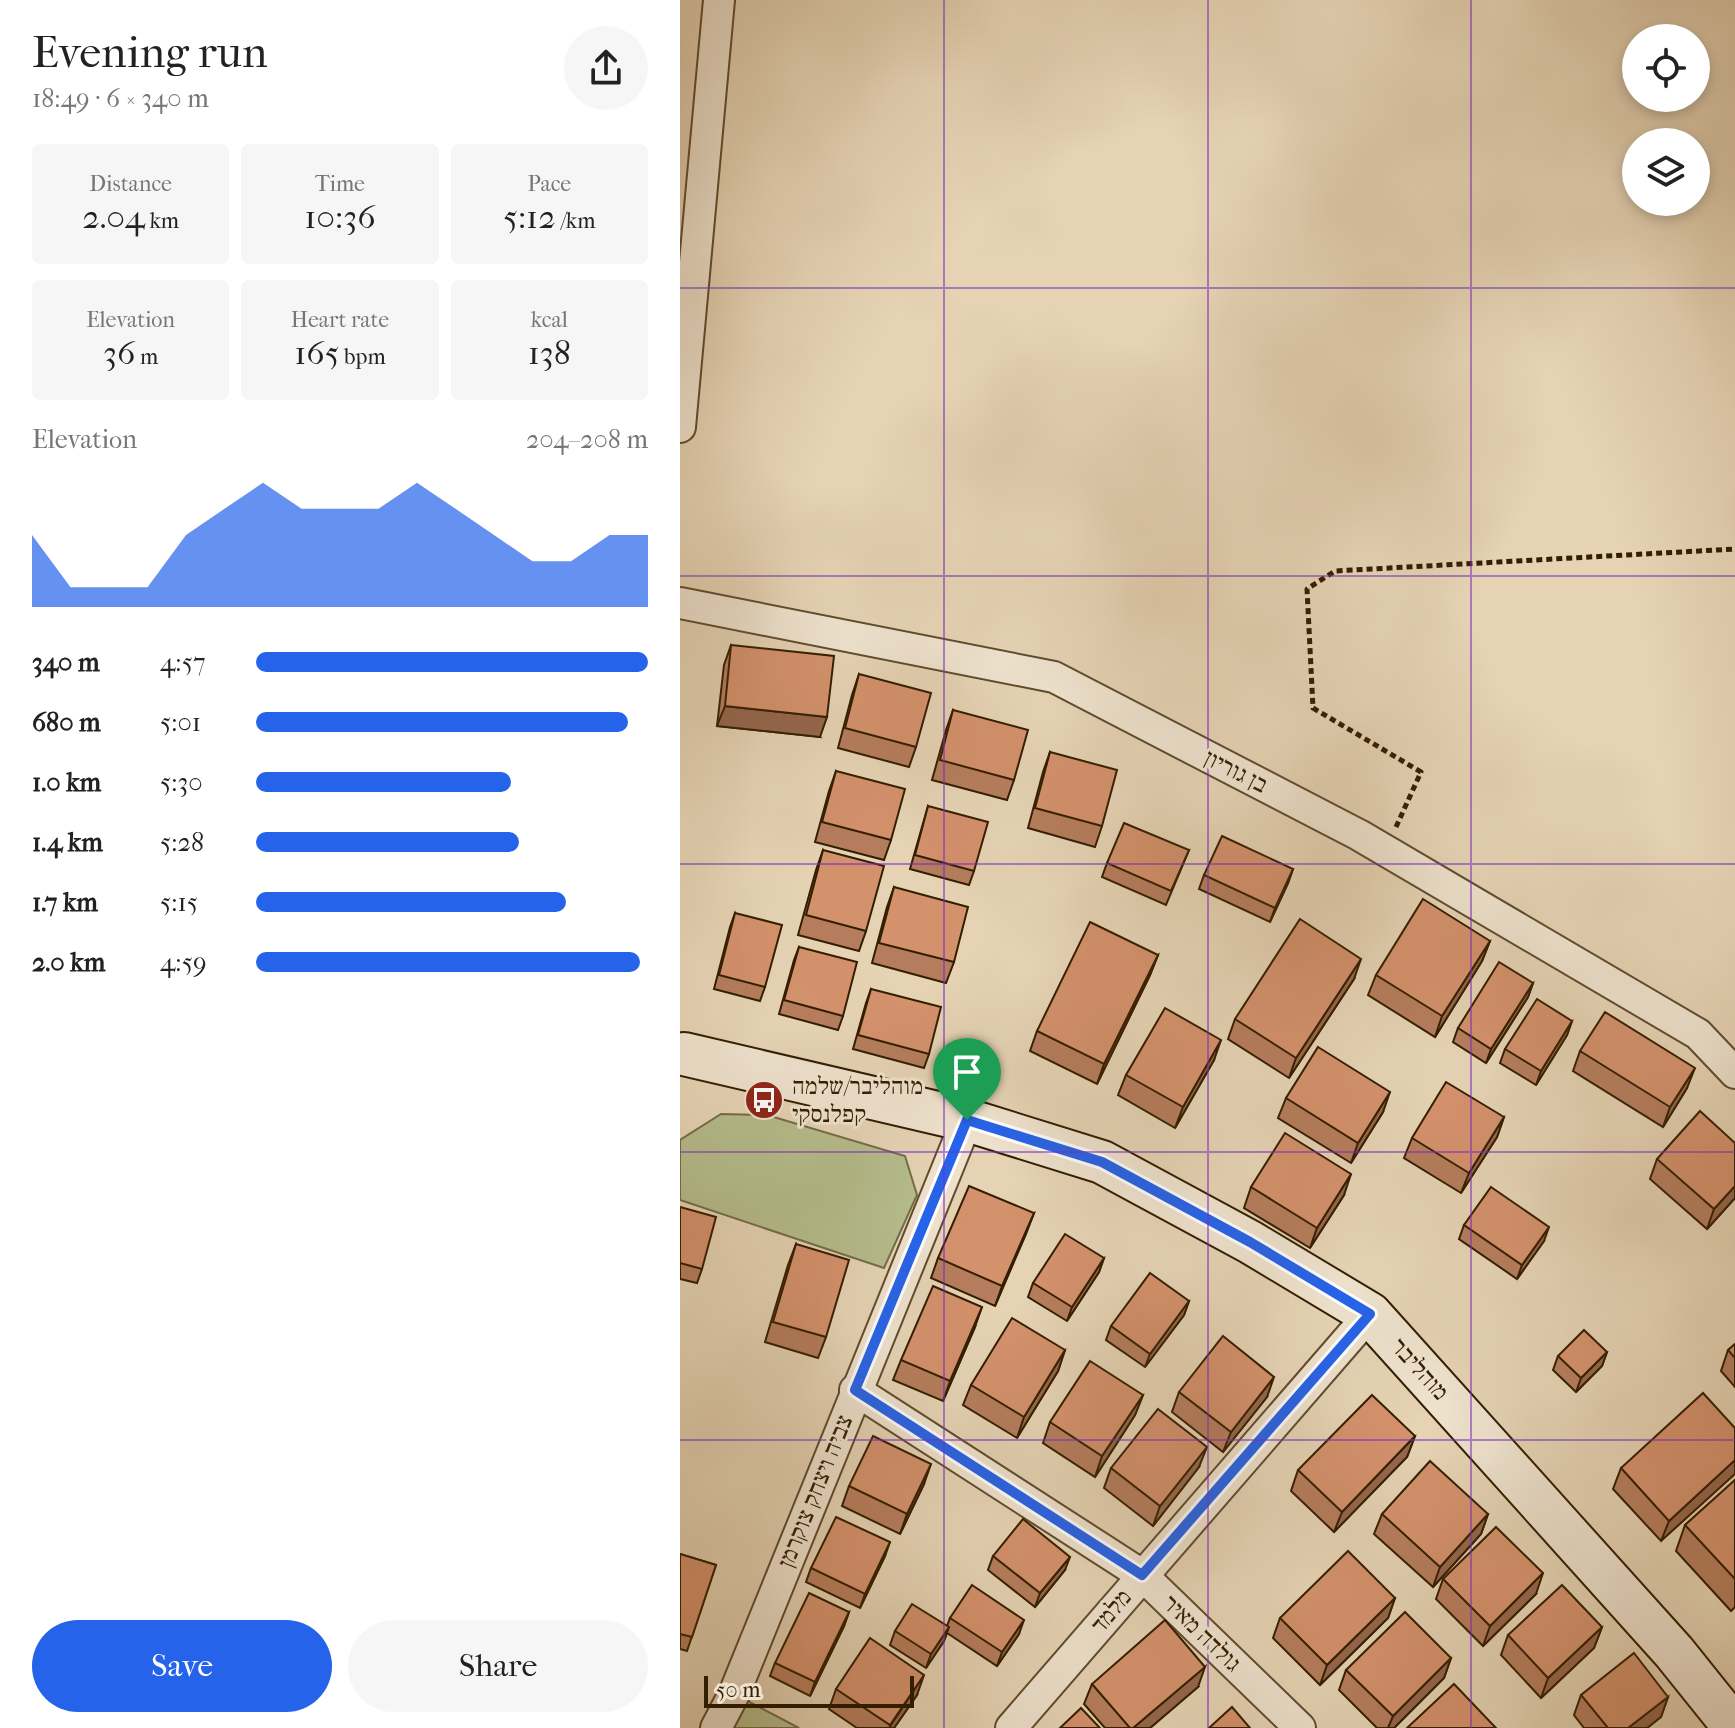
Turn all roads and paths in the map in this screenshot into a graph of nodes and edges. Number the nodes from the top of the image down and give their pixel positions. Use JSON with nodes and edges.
{"nodes":[{"id":1,"x":719,"y":0,"type":"edge"},
{"id":2,"x":680,"y":427,"type":"edge"},
{"id":3,"x":1735,"y":549,"type":"edge"},
{"id":4,"x":680,"y":603,"type":"edge"},
{"id":5,"x":1385,"y":851,"type":"junction"},
{"id":6,"x":681,"y":1049,"type":"edge"},
{"id":7,"x":1735,"y":1073,"type":"edge"},
{"id":8,"x":967,"y":1120,"type":"junction"},
{"id":9,"x":1370,"y":1314,"type":"junction"},
{"id":10,"x":855,"y":1390,"type":"junction"},
{"id":11,"x":1142,"y":1575,"type":"junction"},
{"id":12,"x":716,"y":1728,"type":"edge"},
{"id":13,"x":1011,"y":1728,"type":"edge"},
{"id":14,"x":1300,"y":1728,"type":"edge"},
{"id":15,"x":1735,"y":1728,"type":"edge"}],
"edges":[{"from":1,"to":2,"type":"street"},
{"from":3,"to":5,"type":"path"},
{"from":4,"to":5,"type":"street","name":"בן גוריון"},
{"from":5,"to":7,"type":"street","name":"בן גוריון"},
{"from":6,"to":8,"type":"street","name":"מוהליבר"},
{"from":8,"to":9,"type":"street","name":"מוהליבר"},
{"from":8,"to":10,"type":"street","name":"צביה ויצחק צוקרמן"},
{"from":9,"to":11,"type":"street","name":"מלמד"},
{"from":9,"to":15,"type":"street","name":"מוהליבר"},
{"from":10,"to":11,"type":"street","name":"גולדה מאיר"},
{"from":10,"to":12,"type":"street","name":"צביה ויצחק צוקרמן"},
{"from":11,"to":13,"type":"street","name":"מלמד"},
{"from":11,"to":14,"type":"street","name":"גולדה מאיר"}]}
